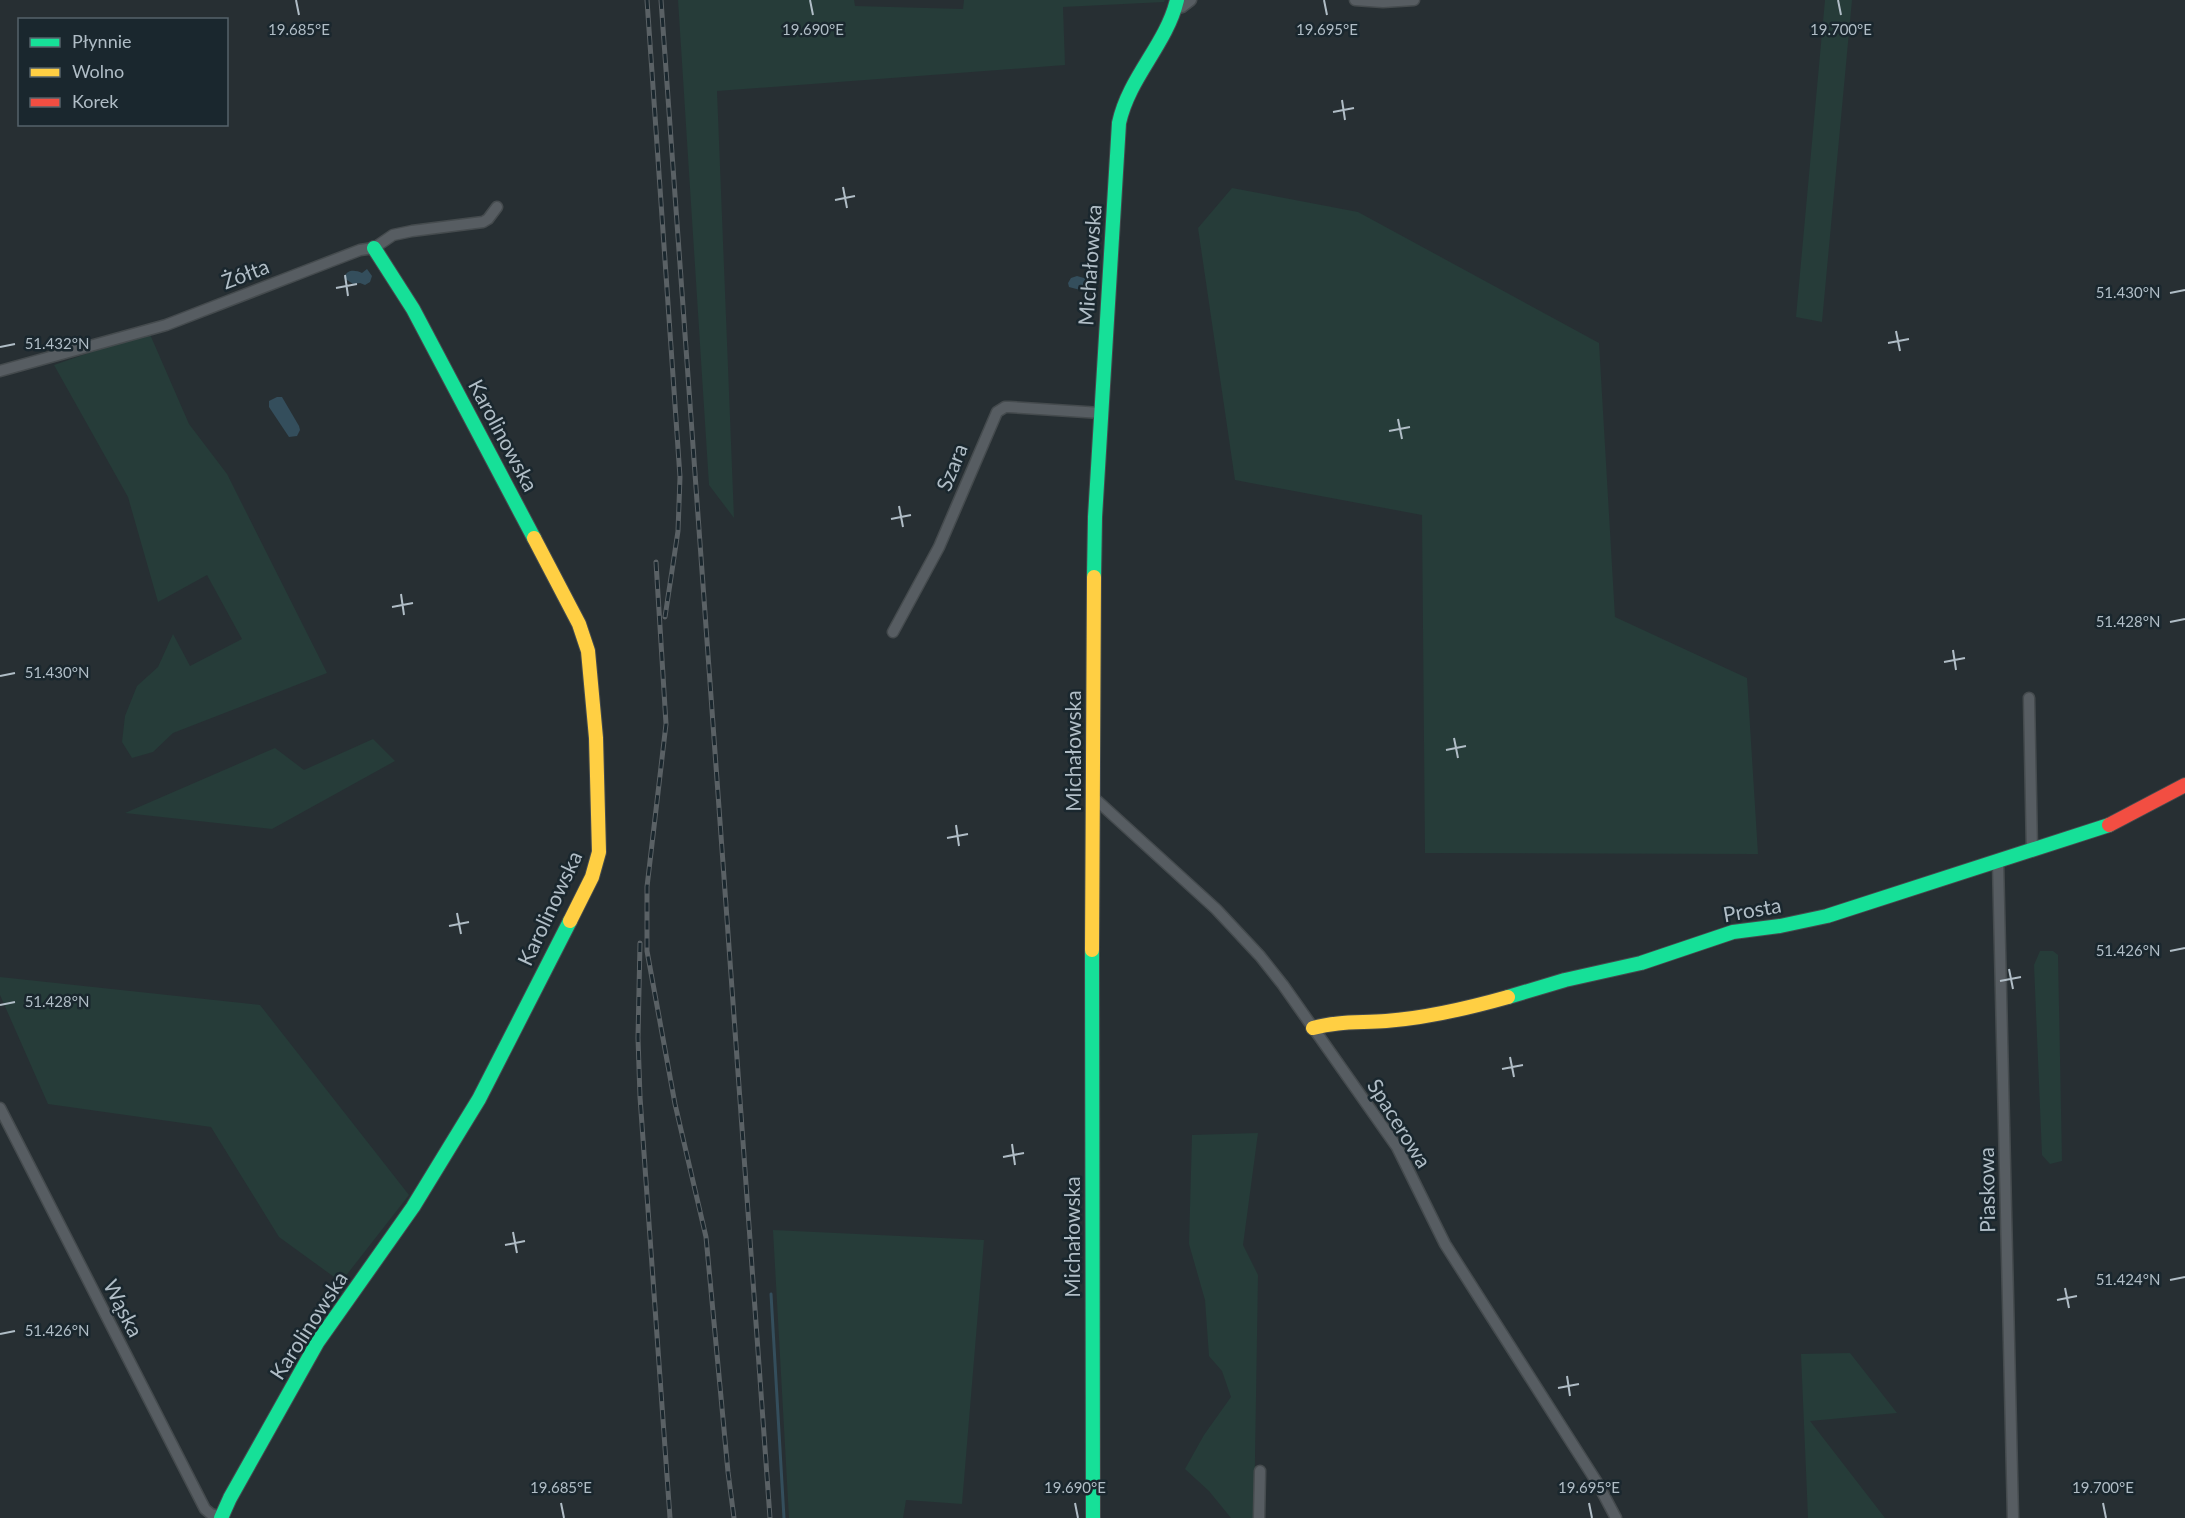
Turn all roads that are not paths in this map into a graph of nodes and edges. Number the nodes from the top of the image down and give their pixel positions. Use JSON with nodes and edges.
{"nodes":[{"id":1,"x":1191,"y":0,"type":"edge"},
{"id":2,"x":1355,"y":0,"type":"edge"},
{"id":3,"x":1414,"y":0,"type":"edge"},
{"id":4,"x":1176,"y":4,"type":"edge"},
{"id":5,"x":497,"y":207,"type":"dead end"},
{"id":6,"x":374,"y":248,"type":"junction"},
{"id":7,"x":0,"y":371,"type":"edge"},
{"id":8,"x":1101,"y":412,"type":"junction"},
{"id":9,"x":893,"y":632,"type":"dead end"},
{"id":10,"x":2029,"y":698,"type":"dead end"},
{"id":11,"x":2185,"y":785,"type":"edge"},
{"id":12,"x":1092,"y":796,"type":"junction"},
{"id":13,"x":2032,"y":851,"type":"junction"},
{"id":14,"x":1998,"y":862,"type":"junction"},
{"id":15,"x":1313,"y":1028,"type":"junction"},
{"id":16,"x":0,"y":1108,"type":"edge"},
{"id":17,"x":1260,"y":1471,"type":"dead end"},
{"id":18,"x":222,"y":1518,"type":"edge"},
{"id":19,"x":1093,"y":1518,"type":"edge"},
{"id":20,"x":1259,"y":1518,"type":"edge"},
{"id":21,"x":1616,"y":1518,"type":"edge"},
{"id":22,"x":2013,"y":1518,"type":"edge"}],
"edges":[{"from":1,"to":4,"type":"street"},
{"from":2,"to":3,"type":"street"},
{"from":4,"to":8,"type":"street","name":"Michałowska"},
{"from":5,"to":6,"type":"street","name":"Żółta"},
{"from":6,"to":7,"type":"street","name":"Żółta"},
{"from":6,"to":18,"type":"street","name":"Karolinowska"},
{"from":8,"to":9,"type":"street","name":"Szara"},
{"from":8,"to":12,"type":"street","name":"Michałowska"},
{"from":10,"to":13,"type":"street"},
{"from":11,"to":13,"type":"street","name":"Prosta"},
{"from":12,"to":15,"type":"street","name":"Spacerowa"},
{"from":12,"to":19,"type":"street","name":"Michałowska"},
{"from":13,"to":14,"type":"street","name":"Prosta"},
{"from":14,"to":15,"type":"street","name":"Prosta"},
{"from":14,"to":22,"type":"street","name":"Piaskowa"},
{"from":15,"to":21,"type":"street","name":"Spacerowa"},
{"from":16,"to":18,"type":"street","name":"Wąska"},
{"from":17,"to":20,"type":"street"}]}
